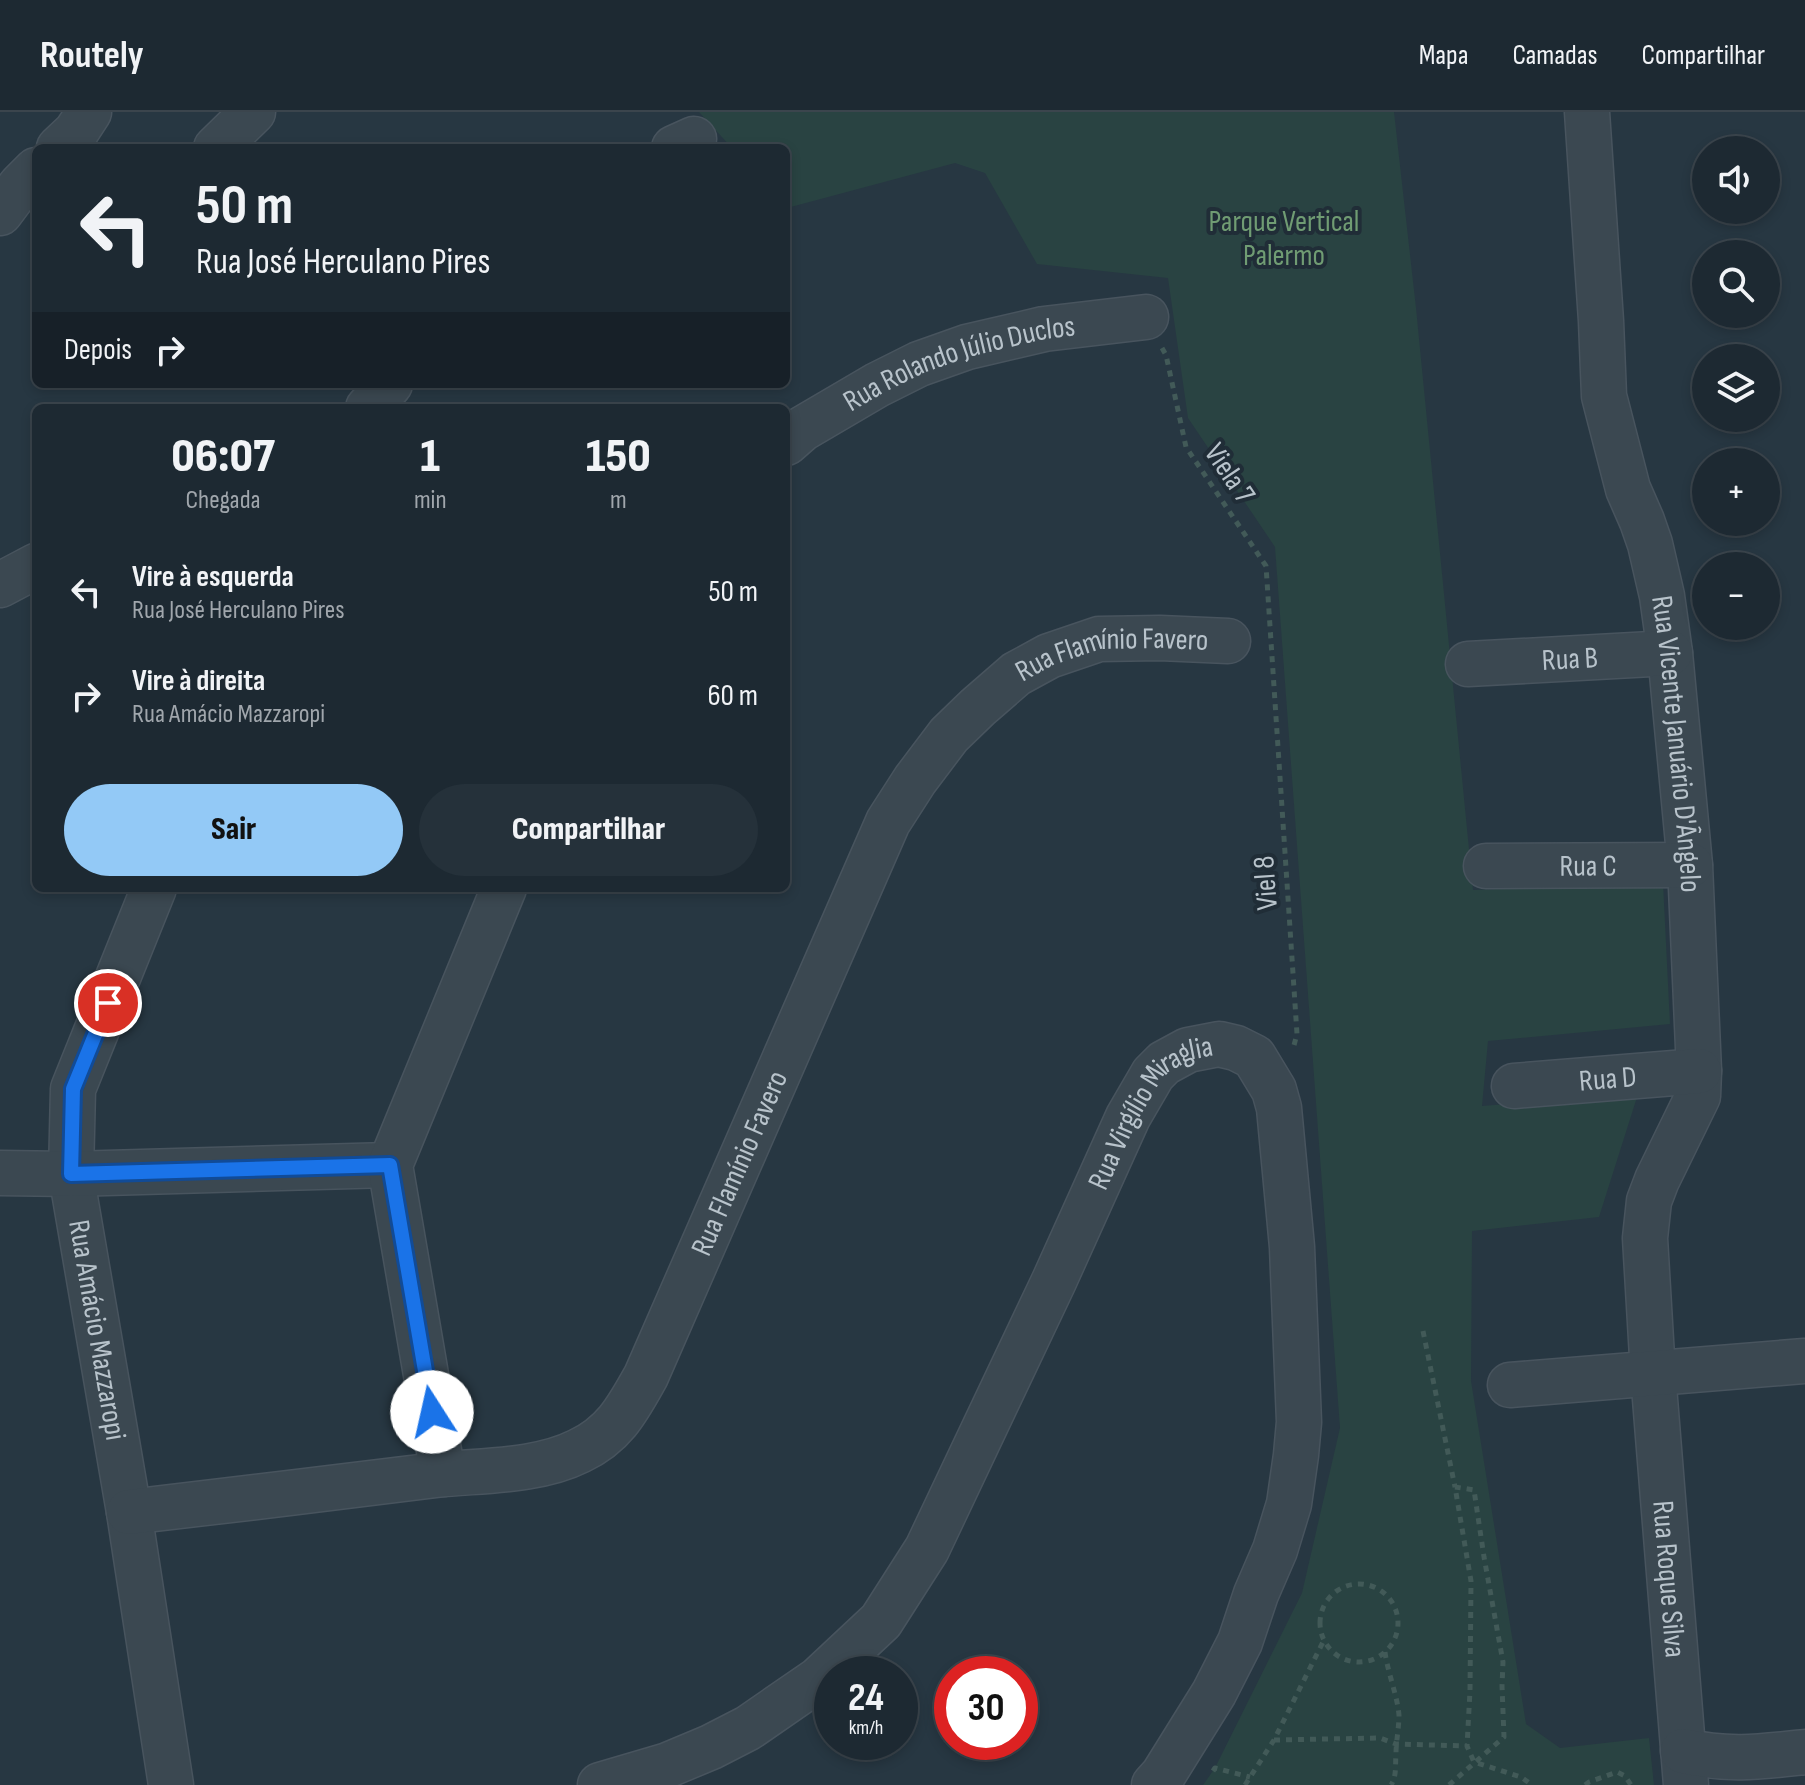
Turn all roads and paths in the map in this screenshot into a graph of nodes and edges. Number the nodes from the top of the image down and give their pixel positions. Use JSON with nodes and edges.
{"nodes":[{"id":1,"x":253,"y":112,"type":"edge"},
{"id":2,"x":1587,"y":112,"type":"edge"},
{"id":3,"x":220,"y":144,"type":"edge"},
{"id":4,"x":32,"y":174,"type":"edge"},
{"id":5,"x":0,"y":213,"type":"edge"},
{"id":6,"x":1146,"y":317,"type":"joint"},
{"id":7,"x":386,"y":388,"type":"edge"},
{"id":8,"x":372,"y":404,"type":"edge"},
{"id":9,"x":790,"y":440,"type":"edge"},
{"id":10,"x":32,"y":568,"type":"edge"},
{"id":11,"x":0,"y":585,"type":"edge"},
{"id":12,"x":1228,"y":641,"type":"dead end"},
{"id":13,"x":1272,"y":652,"type":"joint"},
{"id":14,"x":1670,"y":653,"type":"junction"},
{"id":15,"x":1468,"y":664,"type":"dead end"},
{"id":16,"x":1690,"y":865,"type":"junction"},
{"id":17,"x":1486,"y":866,"type":"dead end"},
{"id":18,"x":152,"y":892,"type":"edge"},
{"id":19,"x":502,"y":892,"type":"edge"},
{"id":20,"x":1699,"y":1071,"type":"junction"},
{"id":21,"x":1514,"y":1086,"type":"dead end"},
{"id":22,"x":1279,"y":1108,"type":"junction"},
{"id":23,"x":390,"y":1165,"type":"junction"},
{"id":24,"x":0,"y":1173,"type":"edge"},
{"id":25,"x":71,"y":1174,"type":"junction"},
{"id":26,"x":1423,"y":1331,"type":"dead end"},
{"id":27,"x":1805,"y":1361,"type":"edge"},
{"id":28,"x":1653,"y":1374,"type":"junction"},
{"id":29,"x":1510,"y":1385,"type":"dead end"},
{"id":30,"x":443,"y":1474,"type":"junction"},
{"id":31,"x":1455,"y":1487,"type":"junction"},
{"id":32,"x":129,"y":1512,"type":"junction"},
{"id":33,"x":1324,"y":1640,"type":"junction"},
{"id":34,"x":1385,"y":1651,"type":"junction"},
{"id":35,"x":1274,"y":1740,"type":"junction"},
{"id":36,"x":1396,"y":1744,"type":"junction"},
{"id":37,"x":1467,"y":1746,"type":"junction"},
{"id":38,"x":1805,"y":1752,"type":"edge"},
{"id":39,"x":1474,"y":1762,"type":"junction"},
{"id":40,"x":1215,"y":1768,"type":"dead end"},
{"id":41,"x":1684,"y":1768,"type":"edge"},
{"id":42,"x":1250,"y":1777,"type":"junction"},
{"id":43,"x":171,"y":1785,"type":"edge"},
{"id":44,"x":600,"y":1785,"type":"edge"},
{"id":45,"x":1154,"y":1785,"type":"edge"},
{"id":46,"x":1245,"y":1785,"type":"edge"},
{"id":47,"x":1391,"y":1785,"type":"edge"},
{"id":48,"x":1449,"y":1785,"type":"edge"},
{"id":49,"x":1532,"y":1785,"type":"edge"},
{"id":50,"x":1585,"y":1785,"type":"edge"},
{"id":51,"x":1631,"y":1785,"type":"edge"}],
"edges":[{"from":1,"to":3,"type":"street"},
{"from":2,"to":14,"type":"street","name":"Rua Vicente Januário D'Ângelo"},
{"from":4,"to":5,"type":"street"},
{"from":6,"to":9,"type":"street","name":"Rua Rolando Júlio Duclos"},
{"from":6,"to":13,"type":"path","name":"Viela 7"},
{"from":7,"to":8,"type":"street"},
{"from":10,"to":11,"type":"street"},
{"from":12,"to":30,"type":"street","name":"Rua Flamínio Favero"},
{"from":13,"to":22,"type":"path","name":"Viel 8"},
{"from":14,"to":15,"type":"street","name":"Rua B"},
{"from":14,"to":16,"type":"street","name":"Rua Vicente Januário D'Ângelo"},
{"from":16,"to":17,"type":"street","name":"Rua C"},
{"from":16,"to":20,"type":"street","name":"Rua Vicente Januário D'Ângelo"},
{"from":18,"to":25,"type":"street","name":"Rua Amácio Mazzaropi"},
{"from":19,"to":23,"type":"street"},
{"from":20,"to":21,"type":"street","name":"Rua D"},
{"from":20,"to":28,"type":"street","name":"Rua Vicente Januário D'Ângelo"},
{"from":22,"to":44,"type":"street","name":"Rua Virgílio Miraglia"},
{"from":22,"to":45,"type":"street","name":"Rua Virgílio Miraglia"},
{"from":23,"to":25,"type":"street"},
{"from":23,"to":30,"type":"street"},
{"from":24,"to":25,"type":"street"},
{"from":25,"to":32,"type":"street","name":"Rua Amácio Mazzaropi"},
{"from":26,"to":31,"type":"path"},
{"from":27,"to":28,"type":"street"},
{"from":28,"to":29,"type":"street"},
{"from":28,"to":41,"type":"street","name":"Rua Roque Silva"},
{"from":30,"to":32,"type":"street","name":"Rua Flamínio Favero"},
{"from":31,"to":37,"type":"path"},
{"from":31,"to":39,"type":"path"},
{"from":32,"to":43,"type":"street","name":"Rua Amácio Mazzaropi"},
{"from":33,"to":34,"type":"path"},
{"from":33,"to":34,"type":"path"},
{"from":33,"to":35,"type":"path"},
{"from":34,"to":36,"type":"path"},
{"from":35,"to":36,"type":"path"},
{"from":35,"to":42,"type":"path"},
{"from":36,"to":37,"type":"path"},
{"from":36,"to":47,"type":"path"},
{"from":37,"to":39,"type":"path"},
{"from":38,"to":41,"type":"street"},
{"from":39,"to":48,"type":"path"},
{"from":39,"to":49,"type":"path"},
{"from":40,"to":42,"type":"path"},
{"from":42,"to":46,"type":"path"},
{"from":50,"to":51,"type":"path"}]}
